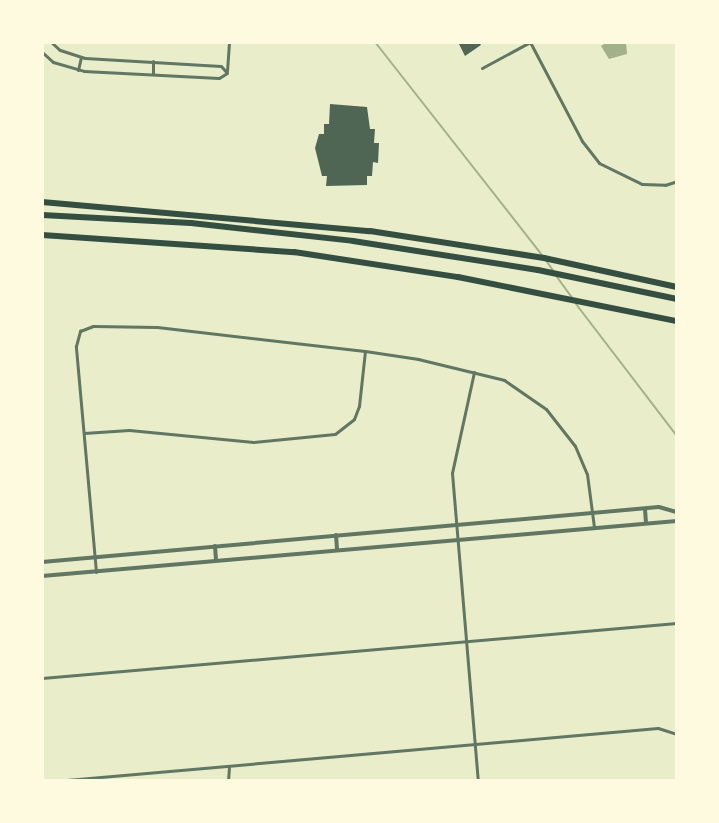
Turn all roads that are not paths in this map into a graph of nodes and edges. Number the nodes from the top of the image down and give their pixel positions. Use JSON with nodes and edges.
{"nodes":[{"id":1,"x":51,"y":42,"type":"edge"},
{"id":2,"x":229,"y":42,"type":"edge"},
{"id":3,"x":530,"y":42,"type":"edge"},
{"id":4,"x":42,"y":52,"type":"edge"},
{"id":5,"x":81,"y":57,"type":"junction"},
{"id":6,"x":153,"y":61,"type":"junction"},
{"id":7,"x":482,"y":69,"type":"dead end"},
{"id":8,"x":78,"y":70,"type":"junction"},
{"id":9,"x":227,"y":73,"type":"junction"},
{"id":10,"x":153,"y":74,"type":"junction"},
{"id":11,"x":677,"y":181,"type":"edge"},
{"id":12,"x":42,"y":202,"type":"edge"},
{"id":13,"x":42,"y":215,"type":"edge"},
{"id":14,"x":42,"y":236,"type":"edge"},
{"id":15,"x":677,"y":286,"type":"edge"},
{"id":16,"x":677,"y":299,"type":"edge"},
{"id":17,"x":677,"y":321,"type":"edge"},
{"id":18,"x":365,"y":351,"type":"junction"},
{"id":19,"x":474,"y":372,"type":"junction"},
{"id":20,"x":84,"y":433,"type":"junction"},
{"id":21,"x":645,"y":509,"type":"junction"},
{"id":22,"x":677,"y":512,"type":"edge"},
{"id":23,"x":592,"y":513,"type":"junction"},
{"id":24,"x":677,"y":521,"type":"edge"},
{"id":25,"x":646,"y":522,"type":"junction"},
{"id":26,"x":456,"y":525,"type":"junction"},
{"id":27,"x":594,"y":527,"type":"junction"},
{"id":28,"x":336,"y":535,"type":"junction"},
{"id":29,"x":458,"y":539,"type":"junction"},
{"id":30,"x":215,"y":546,"type":"junction"},
{"id":31,"x":338,"y":550,"type":"junction"},
{"id":32,"x":95,"y":557,"type":"junction"},
{"id":33,"x":216,"y":560,"type":"junction"},
{"id":34,"x":42,"y":562,"type":"edge"},
{"id":35,"x":96,"y":572,"type":"junction"},
{"id":36,"x":42,"y":576,"type":"edge"},
{"id":37,"x":677,"y":623,"type":"edge"},
{"id":38,"x":466,"y":642,"type":"junction"},
{"id":39,"x":42,"y":678,"type":"edge"},
{"id":40,"x":677,"y":734,"type":"edge"},
{"id":41,"x":475,"y":745,"type":"junction"},
{"id":42,"x":229,"y":766,"type":"junction"},
{"id":43,"x":120,"y":775,"type":"junction"},
{"id":44,"x":55,"y":781,"type":"edge"},
{"id":45,"x":119,"y":781,"type":"edge"},
{"id":46,"x":228,"y":781,"type":"edge"},
{"id":47,"x":478,"y":781,"type":"edge"}],
"edges":[{"from":1,"to":5,"type":"street"},
{"from":2,"to":9,"type":"street"},
{"from":3,"to":7,"type":"street"},
{"from":3,"to":11,"type":"street"},
{"from":4,"to":8,"type":"street"},
{"from":5,"to":6,"type":"street"},
{"from":5,"to":8,"type":"street"},
{"from":6,"to":9,"type":"street"},
{"from":6,"to":10,"type":"street"},
{"from":8,"to":10,"type":"street"},
{"from":9,"to":10,"type":"street"},
{"from":12,"to":15,"type":"highway"},
{"from":13,"to":16,"type":"highway"},
{"from":14,"to":17,"type":"highway"},
{"from":18,"to":19,"type":"street"},
{"from":18,"to":20,"type":"street"},
{"from":18,"to":20,"type":"street"},
{"from":19,"to":23,"type":"street"},
{"from":19,"to":26,"type":"street"},
{"from":20,"to":32,"type":"street"},
{"from":21,"to":22,"type":"street"},
{"from":21,"to":23,"type":"street"},
{"from":21,"to":25,"type":"street"},
{"from":23,"to":26,"type":"street"},
{"from":23,"to":27,"type":"street"},
{"from":24,"to":25,"type":"street"},
{"from":25,"to":27,"type":"street"},
{"from":26,"to":28,"type":"street"},
{"from":26,"to":29,"type":"street"},
{"from":27,"to":29,"type":"street"},
{"from":28,"to":30,"type":"street"},
{"from":28,"to":31,"type":"street"},
{"from":29,"to":31,"type":"street"},
{"from":29,"to":38,"type":"street"},
{"from":30,"to":32,"type":"street"},
{"from":30,"to":33,"type":"street"},
{"from":31,"to":33,"type":"street"},
{"from":32,"to":34,"type":"street"},
{"from":32,"to":35,"type":"street"},
{"from":33,"to":35,"type":"street"},
{"from":35,"to":36,"type":"street"},
{"from":37,"to":38,"type":"street"},
{"from":38,"to":39,"type":"street"},
{"from":38,"to":41,"type":"street"},
{"from":40,"to":41,"type":"street"},
{"from":41,"to":42,"type":"street"},
{"from":41,"to":47,"type":"street"},
{"from":42,"to":43,"type":"street"},
{"from":42,"to":46,"type":"street"},
{"from":43,"to":44,"type":"street"},
{"from":43,"to":45,"type":"street"}]}
